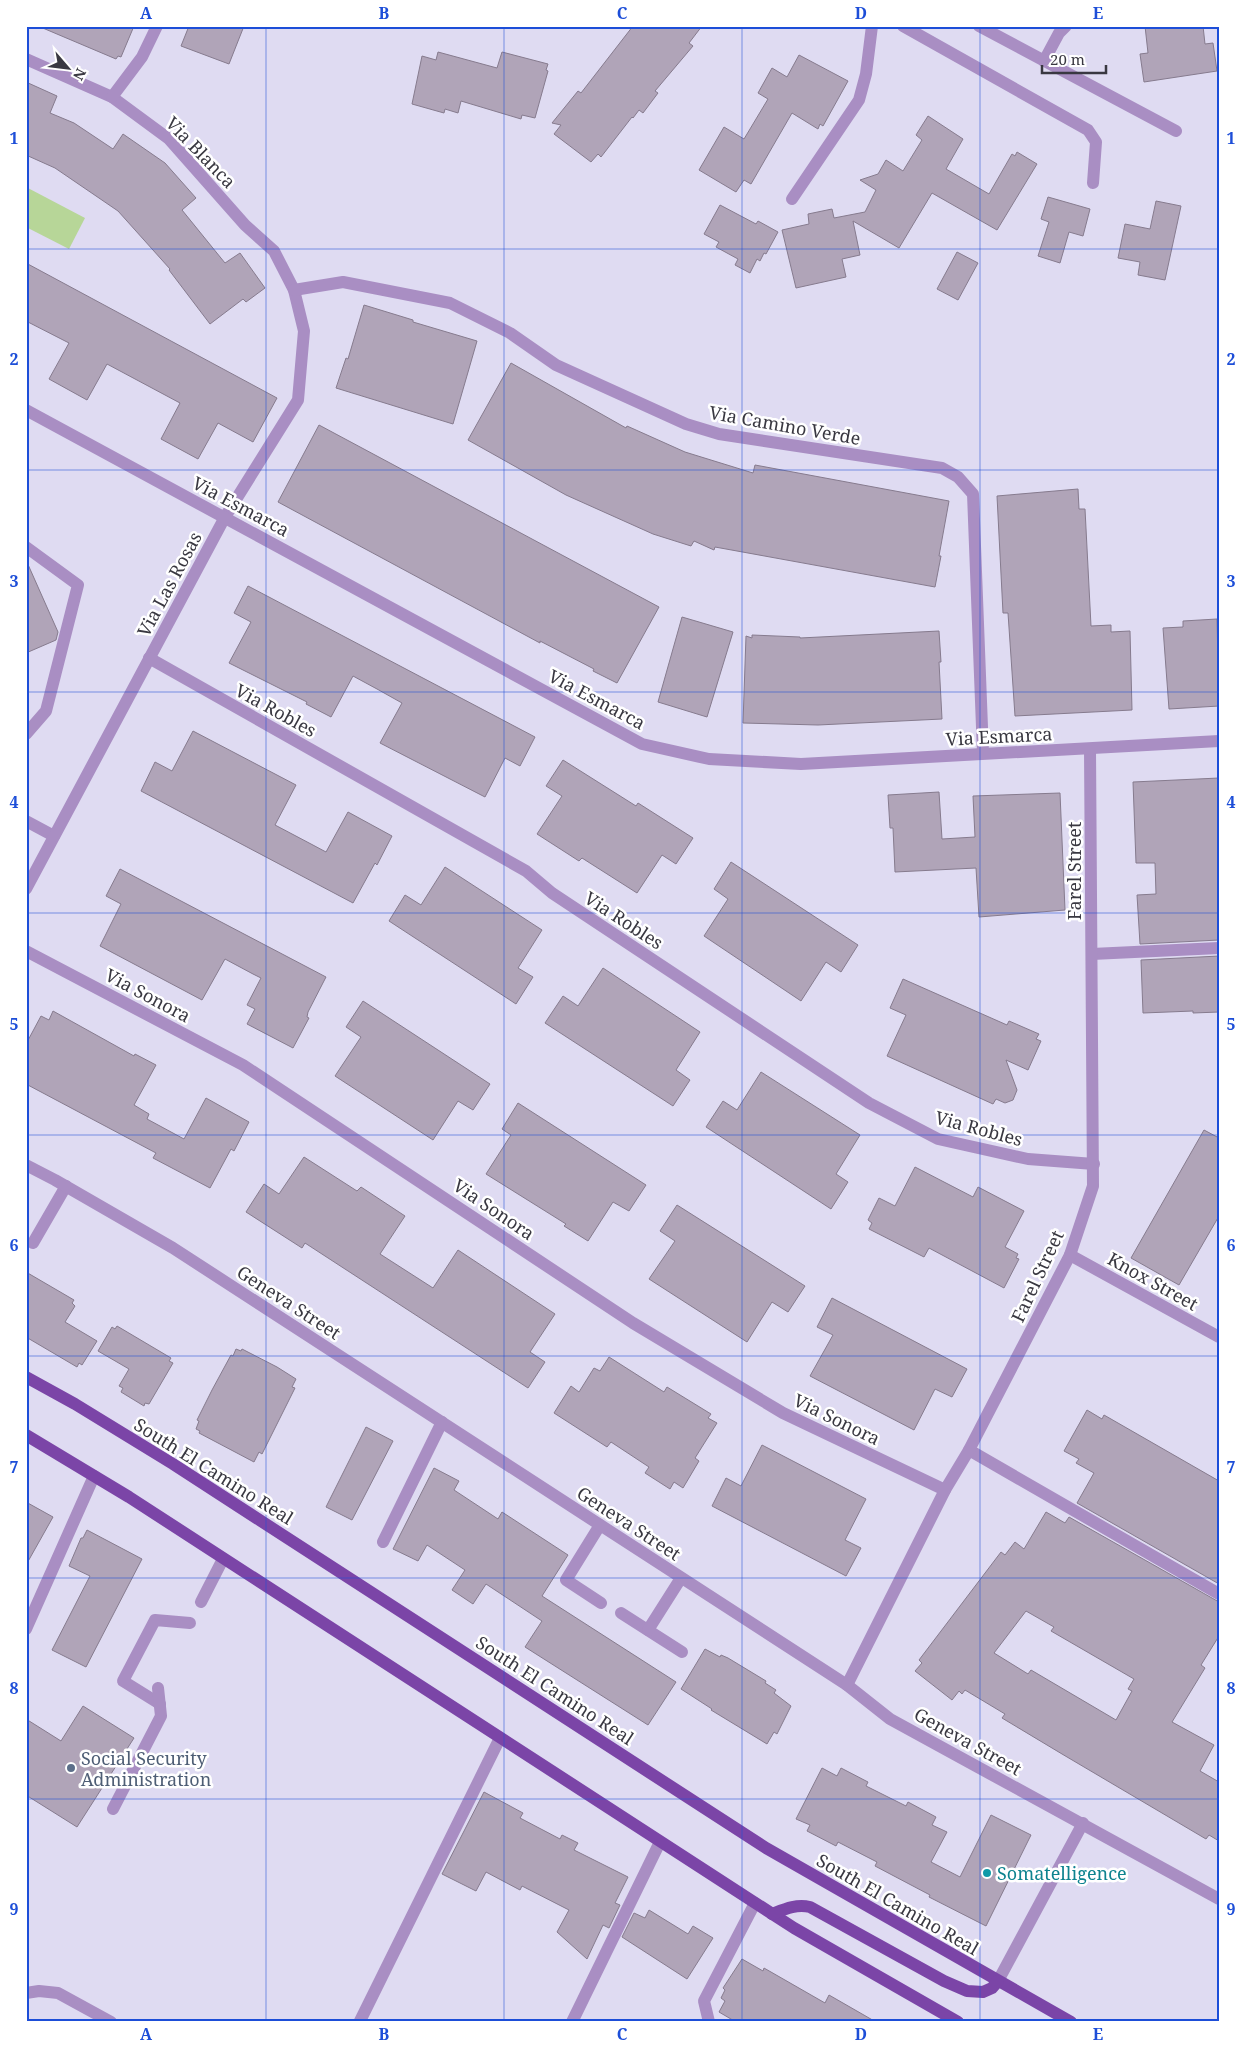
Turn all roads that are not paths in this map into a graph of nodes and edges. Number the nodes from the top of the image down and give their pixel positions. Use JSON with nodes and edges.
{"nodes":[{"id":1,"x":157,"y":26,"type":"edge"},
{"id":2,"x":872,"y":26,"type":"edge"},
{"id":3,"x":903,"y":26,"type":"edge"},
{"id":4,"x":979,"y":26,"type":"edge"},
{"id":5,"x":1066,"y":26,"type":"edge"},
{"id":6,"x":26,"y":59,"type":"edge"},
{"id":7,"x":1044,"y":61,"type":"junction"},
{"id":8,"x":112,"y":97,"type":"junction"},
{"id":9,"x":1176,"y":131,"type":"dead end"},
{"id":10,"x":1093,"y":183,"type":"dead end"},
{"id":11,"x":792,"y":199,"type":"dead end"},
{"id":12,"x":294,"y":290,"type":"junction"},
{"id":13,"x":26,"y":410,"type":"edge"},
{"id":14,"x":225,"y":517,"type":"junction"},
{"id":15,"x":26,"y":547,"type":"edge"},
{"id":16,"x":149,"y":658,"type":"junction"},
{"id":17,"x":26,"y":734,"type":"edge"},
{"id":18,"x":1219,"y":741,"type":"edge"},
{"id":19,"x":1090,"y":749,"type":"junction"},
{"id":20,"x":983,"y":753,"type":"junction"},
{"id":21,"x":26,"y":821,"type":"edge"},
{"id":22,"x":54,"y":836,"type":"junction"},
{"id":23,"x":26,"y":889,"type":"edge"},
{"id":24,"x":1219,"y":948,"type":"edge"},
{"id":25,"x":26,"y":952,"type":"edge"},
{"id":26,"x":1092,"y":954,"type":"junction"},
{"id":27,"x":1094,"y":1164,"type":"junction"},
{"id":28,"x":26,"y":1165,"type":"edge"},
{"id":29,"x":66,"y":1186,"type":"junction"},
{"id":30,"x":34,"y":1243,"type":"dead end"},
{"id":31,"x":1070,"y":1255,"type":"junction"},
{"id":32,"x":1219,"y":1337,"type":"edge"},
{"id":33,"x":26,"y":1377,"type":"edge"},
{"id":34,"x":442,"y":1422,"type":"junction"},
{"id":35,"x":26,"y":1436,"type":"edge"},
{"id":36,"x":970,"y":1450,"type":"junction"},
{"id":37,"x":94,"y":1476,"type":"junction"},
{"id":38,"x":945,"y":1490,"type":"junction"},
{"id":39,"x":600,"y":1525,"type":"junction"},
{"id":40,"x":382,"y":1542,"type":"dead end"},
{"id":41,"x":223,"y":1559,"type":"junction"},
{"id":42,"x":681,"y":1578,"type":"junction"},
{"id":43,"x":1219,"y":1594,"type":"edge"},
{"id":44,"x":201,"y":1602,"type":"dead end"},
{"id":45,"x":601,"y":1603,"type":"dead end"},
{"id":46,"x":621,"y":1613,"type":"dead end"},
{"id":47,"x":190,"y":1623,"type":"dead end"},
{"id":48,"x":26,"y":1629,"type":"edge"},
{"id":49,"x":648,"y":1630,"type":"junction"},
{"id":50,"x":682,"y":1652,"type":"dead end"},
{"id":51,"x":847,"y":1685,"type":"junction"},
{"id":52,"x":158,"y":1688,"type":"dead end"},
{"id":53,"x":160,"y":1704,"type":"junction"},
{"id":54,"x":500,"y":1738,"type":"junction"},
{"id":55,"x":113,"y":1808,"type":"dead end"},
{"id":56,"x":1083,"y":1824,"type":"junction"},
{"id":57,"x":660,"y":1842,"type":"junction"},
{"id":58,"x":1219,"y":1899,"type":"edge"},
{"id":59,"x":755,"y":1904,"type":"junction"},
{"id":60,"x":772,"y":1914,"type":"junction"},
{"id":61,"x":998,"y":1981,"type":"junction"},
{"id":62,"x":26,"y":1993,"type":"edge"},
{"id":63,"x":360,"y":2021,"type":"edge"},
{"id":64,"x":111,"y":2022,"type":"edge"},
{"id":65,"x":572,"y":2022,"type":"edge"},
{"id":66,"x":709,"y":2022,"type":"edge"},
{"id":67,"x":958,"y":2022,"type":"edge"},
{"id":68,"x":1071,"y":2022,"type":"edge"}],
"edges":[{"from":1,"to":8,"type":"street"},
{"from":2,"to":11,"type":"street"},
{"from":3,"to":10,"type":"street"},
{"from":4,"to":7,"type":"street"},
{"from":5,"to":7,"type":"street"},
{"from":6,"to":8,"type":"street","name":"Via Blanca"},
{"from":7,"to":9,"type":"street"},
{"from":8,"to":12,"type":"street","name":"Via Blanca"},
{"from":12,"to":14,"type":"street","name":"Via Las Rosas"},
{"from":12,"to":20,"type":"street","name":"Via Camino Verde"},
{"from":13,"to":14,"type":"street","name":"Via Esmarca"},
{"from":14,"to":16,"type":"street","name":"Via Las Rosas"},
{"from":14,"to":20,"type":"street","name":"Via Esmarca"},
{"from":15,"to":17,"type":"street"},
{"from":16,"to":22,"type":"street","name":"Via Las Rosas"},
{"from":16,"to":27,"type":"street","name":"Via Robles"},
{"from":18,"to":19,"type":"street","name":"Via Esmarca"},
{"from":19,"to":20,"type":"street","name":"Via Esmarca"},
{"from":19,"to":26,"type":"street","name":"Farel Street"},
{"from":21,"to":22,"type":"street"},
{"from":22,"to":23,"type":"street","name":"Via Las Rosas"},
{"from":24,"to":26,"type":"street"},
{"from":25,"to":38,"type":"street","name":"Via Sonora"},
{"from":26,"to":27,"type":"street","name":"Farel Street"},
{"from":27,"to":31,"type":"street","name":"Farel Street"},
{"from":28,"to":29,"type":"street","name":"Geneva Street"},
{"from":29,"to":30,"type":"street"},
{"from":29,"to":34,"type":"street","name":"Geneva Street"},
{"from":31,"to":32,"type":"street","name":"Knox Street"},
{"from":31,"to":36,"type":"street","name":"Farel Street"},
{"from":33,"to":61,"type":"main road","name":"South El Camino Real"},
{"from":34,"to":39,"type":"street","name":"Geneva Street"},
{"from":34,"to":40,"type":"street"},
{"from":35,"to":37,"type":"main road"},
{"from":36,"to":38,"type":"street","name":"Farel Street"},
{"from":36,"to":43,"type":"street"},
{"from":37,"to":41,"type":"main road"},
{"from":37,"to":48,"type":"street"},
{"from":38,"to":51,"type":"street","name":"Farel Street"},
{"from":39,"to":42,"type":"street","name":"Geneva Street"},
{"from":39,"to":45,"type":"street"},
{"from":41,"to":44,"type":"street"},
{"from":41,"to":54,"type":"main road"},
{"from":42,"to":49,"type":"street"},
{"from":42,"to":51,"type":"street","name":"Geneva Street"},
{"from":46,"to":49,"type":"street"},
{"from":47,"to":53,"type":"street"},
{"from":49,"to":50,"type":"street"},
{"from":51,"to":56,"type":"street","name":"Geneva Street"},
{"from":52,"to":53,"type":"street"},
{"from":53,"to":55,"type":"street"},
{"from":54,"to":57,"type":"main road"},
{"from":54,"to":63,"type":"street"},
{"from":56,"to":58,"type":"street","name":"Geneva Street"},
{"from":56,"to":61,"type":"street"},
{"from":57,"to":59,"type":"main road"},
{"from":57,"to":65,"type":"street"},
{"from":59,"to":60,"type":"main road"},
{"from":59,"to":66,"type":"street"},
{"from":60,"to":61,"type":"main road"},
{"from":60,"to":67,"type":"main road"},
{"from":61,"to":68,"type":"main road","name":"South El Camino Real"},
{"from":62,"to":64,"type":"street"}]}
